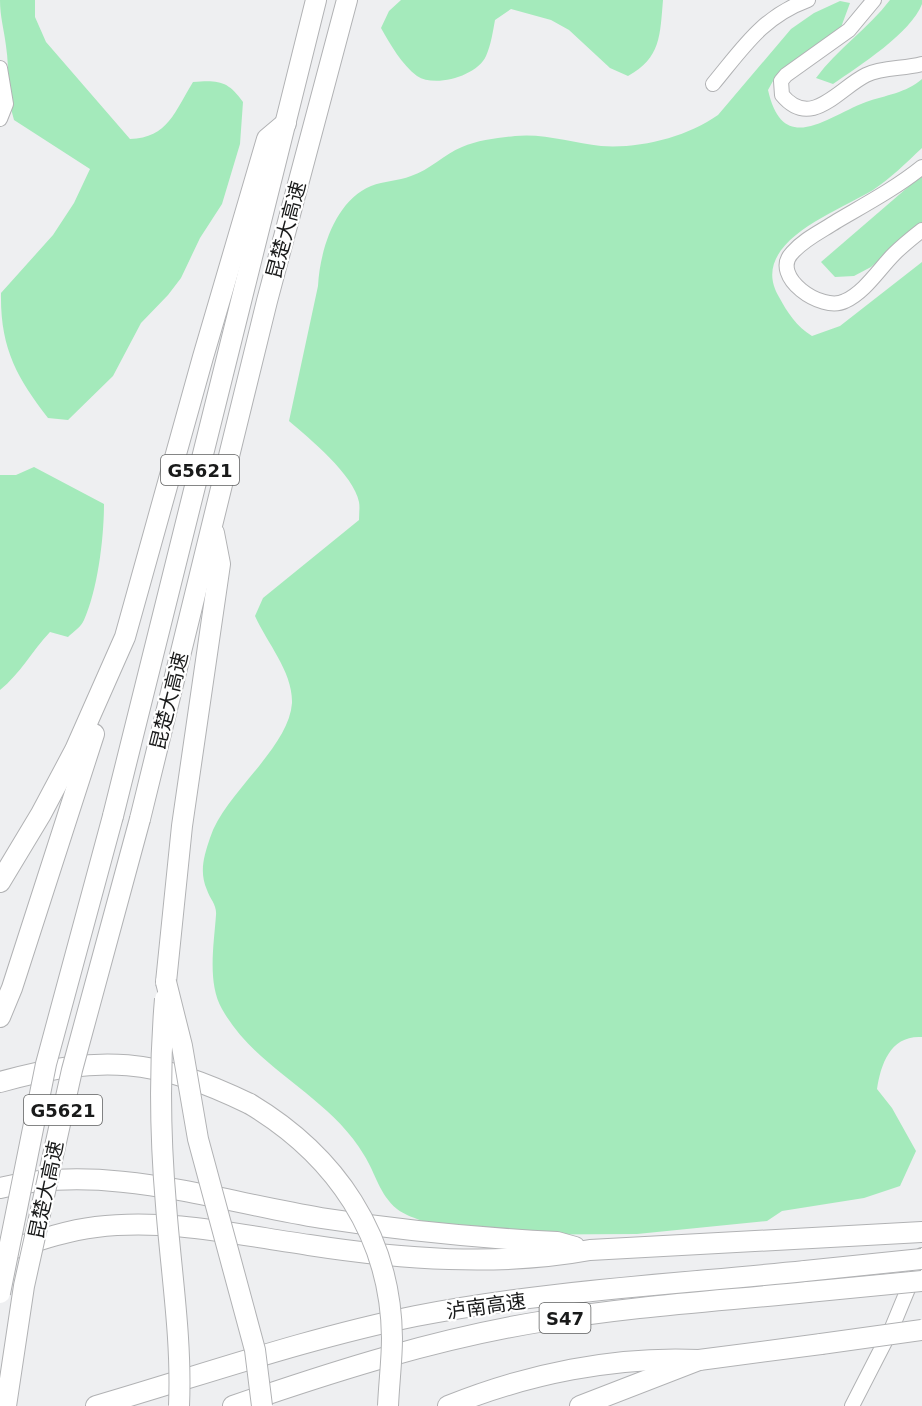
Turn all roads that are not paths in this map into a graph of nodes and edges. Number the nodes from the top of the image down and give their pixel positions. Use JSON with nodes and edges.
{"nodes":[{"id":1,"x":316,"y":0,"type":"edge"},
{"id":2,"x":347,"y":0,"type":"edge"},
{"id":3,"x":808,"y":0,"type":"edge"},
{"id":4,"x":874,"y":0,"type":"edge"},
{"id":5,"x":922,"y":64,"type":"edge"},
{"id":6,"x":0,"y":68,"type":"edge"},
{"id":7,"x":713,"y":84,"type":"dead end"},
{"id":8,"x":0,"y":119,"type":"edge"},
{"id":9,"x":286,"y":123,"type":"junction"},
{"id":10,"x":922,"y":167,"type":"edge"},
{"id":11,"x":922,"y":230,"type":"edge"},
{"id":12,"x":213,"y":528,"type":"junction"},
{"id":13,"x":125,"y":637,"type":"junction"},
{"id":14,"x":0,"y":882,"type":"edge"},
{"id":15,"x":166,"y":982,"type":"junction"},
{"id":16,"x":0,"y":1017,"type":"edge"},
{"id":17,"x":9,"y":1080,"type":"edge"},
{"id":18,"x":4,"y":1187,"type":"edge"},
{"id":19,"x":922,"y":1232,"type":"edge"},
{"id":20,"x":590,"y":1250,"type":"junction"},
{"id":21,"x":0,"y":1253,"type":"edge"},
{"id":22,"x":922,"y":1257,"type":"edge"},
{"id":23,"x":922,"y":1281,"type":"edge"},
{"id":24,"x":0,"y":1293,"type":"edge"},
{"id":25,"x":922,"y":1330,"type":"edge"},
{"id":26,"x":699,"y":1360,"type":"junction"},
{"id":27,"x":6,"y":1406,"type":"edge"},
{"id":28,"x":96,"y":1406,"type":"edge"},
{"id":29,"x":179,"y":1406,"type":"edge"},
{"id":30,"x":233,"y":1406,"type":"edge"},
{"id":31,"x":262,"y":1406,"type":"edge"},
{"id":32,"x":388,"y":1406,"type":"edge"},
{"id":33,"x":448,"y":1406,"type":"edge"},
{"id":34,"x":580,"y":1406,"type":"edge"},
{"id":35,"x":852,"y":1406,"type":"edge"}],
"edges":[{"from":1,"to":9,"type":"highway","name":"昆楚大高速","number":"G5621"},
{"from":2,"to":12,"type":"highway","name":"昆楚大高速","number":"G5621"},
{"from":3,"to":7,"type":"street"},
{"from":4,"to":5,"type":"street"},
{"from":6,"to":8,"type":"street"},
{"from":9,"to":13,"type":"highway"},
{"from":9,"to":24,"type":"highway","name":"昆楚大高速","number":"G5621","bridge":true},
{"from":10,"to":11,"type":"street"},
{"from":12,"to":15,"type":"highway"},
{"from":12,"to":27,"type":"highway","name":"昆楚大高速","number":"G5621","bridge":true},
{"from":13,"to":14,"type":"highway"},
{"from":13,"to":16,"type":"highway"},
{"from":15,"to":29,"type":"highway","bridge":true},
{"from":15,"to":31,"type":"highway","bridge":true},
{"from":17,"to":32,"type":"highway","bridge":true},
{"from":18,"to":20,"type":"highway","bridge":true},
{"from":19,"to":20,"type":"highway"},
{"from":20,"to":21,"type":"highway","bridge":true},
{"from":22,"to":28,"type":"highway","name":"泸南高速","number":"S47","bridge":true},
{"from":22,"to":35,"type":"street"},
{"from":23,"to":30,"type":"highway","name":"泸南高速","number":"S47","bridge":true},
{"from":25,"to":26,"type":"highway","bridge":true},
{"from":26,"to":33,"type":"highway"},
{"from":26,"to":34,"type":"highway"}]}
